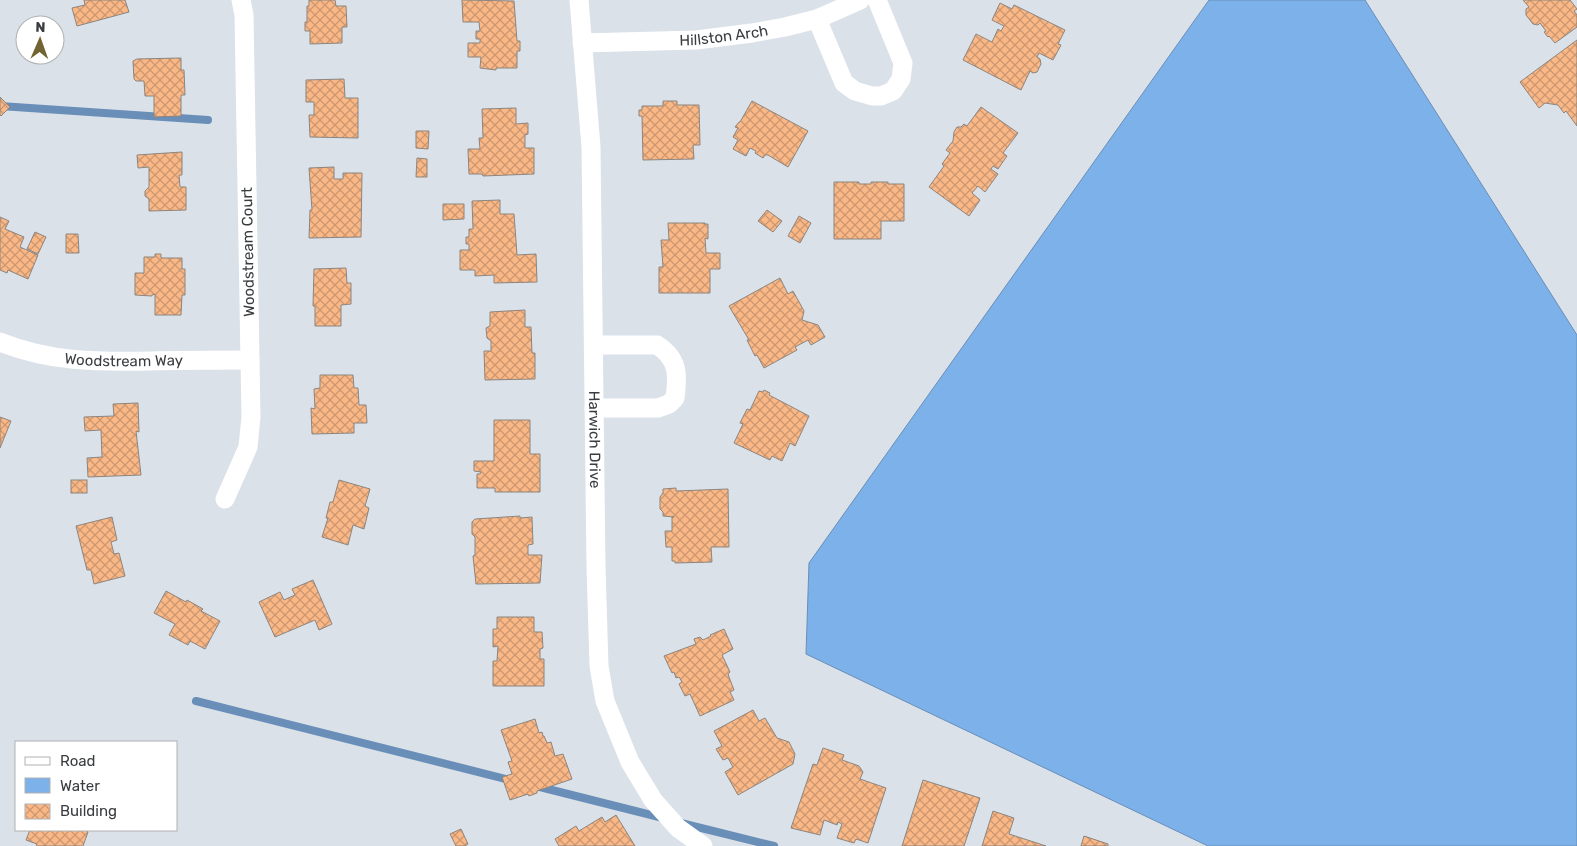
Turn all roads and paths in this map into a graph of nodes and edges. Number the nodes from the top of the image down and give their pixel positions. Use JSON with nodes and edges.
{"nodes":[{"id":1,"x":241,"y":0,"type":"edge"},
{"id":2,"x":579,"y":0,"type":"edge"},
{"id":3,"x":860,"y":0,"type":"edge"},
{"id":4,"x":877,"y":0,"type":"edge"},
{"id":5,"x":817,"y":19,"type":"junction"},
{"id":6,"x":582,"y":43,"type":"junction"},
{"id":7,"x":0,"y":342,"type":"edge"},
{"id":8,"x":594,"y":345,"type":"junction"},
{"id":9,"x":250,"y":360,"type":"junction"},
{"id":10,"x":594,"y":408,"type":"junction"},
{"id":11,"x":225,"y":500,"type":"dead end"},
{"id":12,"x":703,"y":846,"type":"edge"}],
"edges":[{"from":1,"to":9,"type":"street","name":"Woodstream Court"},
{"from":2,"to":6,"type":"street","name":"Harwich Drive"},
{"from":3,"to":5,"type":"street","name":"Hillston Arch"},
{"from":4,"to":5,"type":"street"},
{"from":5,"to":6,"type":"street","name":"Hillston Arch"},
{"from":6,"to":8,"type":"street","name":"Harwich Drive"},
{"from":7,"to":9,"type":"street","name":"Woodstream Way"},
{"from":8,"to":10,"type":"street","name":"Harwich Drive"},
{"from":8,"to":10,"type":"street"},
{"from":9,"to":11,"type":"street","name":"Woodstream Court"},
{"from":10,"to":12,"type":"street","name":"Harwich Drive"}]}
